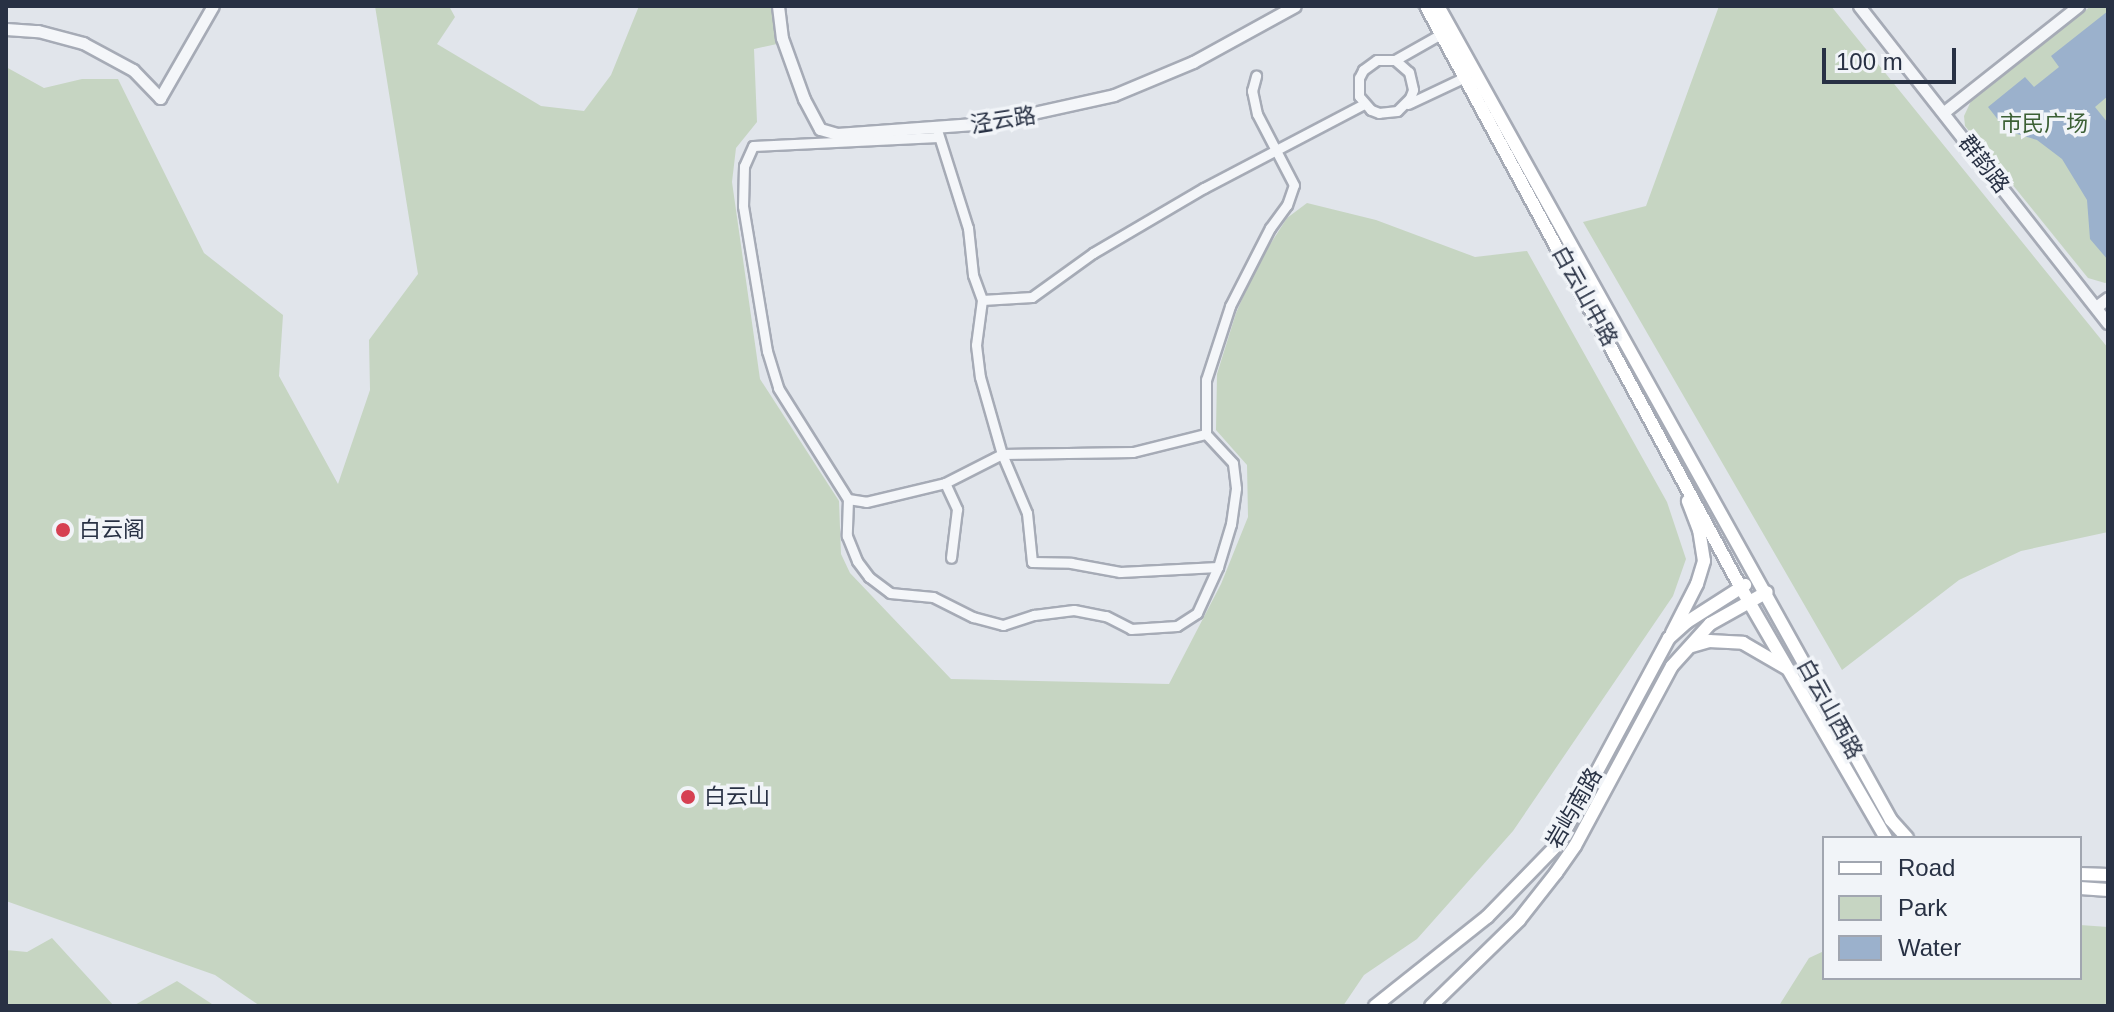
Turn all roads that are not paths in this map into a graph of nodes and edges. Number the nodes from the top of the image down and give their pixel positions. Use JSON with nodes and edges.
{"nodes":[{"id":1,"x":213,"y":6,"type":"edge"},
{"id":2,"x":778,"y":6,"type":"edge"},
{"id":3,"x":1295,"y":6,"type":"edge"},
{"id":4,"x":1426,"y":6,"type":"edge"},
{"id":5,"x":1438,"y":6,"type":"edge"},
{"id":6,"x":1859,"y":6,"type":"edge"},
{"id":7,"x":2078,"y":6,"type":"edge"},
{"id":8,"x":6,"y":29,"type":"edge"},
{"id":9,"x":1441,"y":34,"type":"junction"},
{"id":10,"x":1395,"y":60,"type":"junction"},
{"id":11,"x":1256,"y":76,"type":"dead end"},
{"id":12,"x":1465,"y":77,"type":"junction"},
{"id":13,"x":1364,"y":104,"type":"junction"},
{"id":14,"x":1405,"y":106,"type":"junction"},
{"id":15,"x":1944,"y":112,"type":"junction"},
{"id":16,"x":938,"y":133,"type":"junction"},
{"id":17,"x":1279,"y":151,"type":"junction"},
{"id":18,"x":2108,"y":298,"type":"edge"},
{"id":19,"x":982,"y":300,"type":"junction"},
{"id":20,"x":2096,"y":307,"type":"junction"},
{"id":21,"x":2108,"y":323,"type":"edge"},
{"id":22,"x":1206,"y":434,"type":"junction"},
{"id":23,"x":1665,"y":442,"type":"junction"},
{"id":24,"x":1002,"y":454,"type":"junction"},
{"id":25,"x":945,"y":483,"type":"junction"},
{"id":26,"x":848,"y":499,"type":"junction"},
{"id":27,"x":951,"y":558,"type":"dead end"},
{"id":28,"x":1218,"y":567,"type":"junction"},
{"id":29,"x":1758,"y":577,"type":"junction"},
{"id":30,"x":1741,"y":588,"type":"junction"},
{"id":31,"x":1767,"y":592,"type":"junction"},
{"id":32,"x":1749,"y":601,"type":"junction"},
{"id":33,"x":1669,"y":638,"type":"junction"},
{"id":34,"x":1689,"y":647,"type":"junction"},
{"id":35,"x":1792,"y":672,"type":"junction"},
{"id":36,"x":1885,"y":836,"type":"edge"},
{"id":37,"x":1905,"y":836,"type":"edge"},
{"id":38,"x":2082,"y":874,"type":"edge"},
{"id":39,"x":2108,"y":875,"type":"edge"},
{"id":40,"x":2082,"y":888,"type":"edge"},
{"id":41,"x":2108,"y":890,"type":"edge"},
{"id":42,"x":1375,"y":1006,"type":"edge"},
{"id":43,"x":1431,"y":1006,"type":"edge"}],
"edges":[{"from":1,"to":8,"type":"street"},
{"from":2,"to":16,"type":"street","name":"泾云路"},
{"from":3,"to":16,"type":"street","name":"泾云路"},
{"from":4,"to":9,"type":"main road","name":"白云山中路"},
{"from":5,"to":29,"type":"main road","name":"白云山中路"},
{"from":6,"to":15,"type":"street","name":"群韵路"},
{"from":7,"to":15,"type":"street"},
{"from":9,"to":10,"type":"street"},
{"from":9,"to":12,"type":"main road","name":"白云山中路"},
{"from":10,"to":13,"type":"street"},
{"from":10,"to":14,"type":"street"},
{"from":11,"to":17,"type":"street"},
{"from":12,"to":14,"type":"street"},
{"from":12,"to":23,"type":"main road","name":"白云山中路"},
{"from":13,"to":14,"type":"street"},
{"from":13,"to":17,"type":"street"},
{"from":15,"to":20,"type":"street","name":"群韵路"},
{"from":16,"to":19,"type":"street"},
{"from":16,"to":26,"type":"street"},
{"from":17,"to":19,"type":"street"},
{"from":17,"to":22,"type":"street"},
{"from":18,"to":20,"type":"street"},
{"from":19,"to":24,"type":"street"},
{"from":20,"to":21,"type":"street","name":"群韵路"},
{"from":22,"to":24,"type":"street"},
{"from":22,"to":28,"type":"street"},
{"from":23,"to":30,"type":"main road","name":"白云山中路"},
{"from":23,"to":33,"type":"main road"},
{"from":24,"to":25,"type":"street"},
{"from":24,"to":28,"type":"street"},
{"from":25,"to":26,"type":"street"},
{"from":25,"to":27,"type":"street"},
{"from":26,"to":28,"type":"street"},
{"from":29,"to":30,"type":"main road","name":"岩屿南路"},
{"from":29,"to":31,"type":"main road","name":"白云山西路"},
{"from":30,"to":32,"type":"main road","name":"白云山西路"},
{"from":30,"to":33,"type":"main road","name":"岩屿南路"},
{"from":31,"to":32,"type":"main road","name":"岩屿南路"},
{"from":31,"to":37,"type":"main road","name":"白云山西路"},
{"from":32,"to":34,"type":"main road","name":"岩屿南路"},
{"from":32,"to":35,"type":"main road","name":"白云山西路"},
{"from":33,"to":42,"type":"main road","name":"岩屿南路"},
{"from":34,"to":35,"type":"main road"},
{"from":34,"to":43,"type":"main road","name":"岩屿南路"},
{"from":35,"to":36,"type":"main road","name":"白云山西路"},
{"from":38,"to":39,"type":"main road"},
{"from":40,"to":41,"type":"main road"}]}
